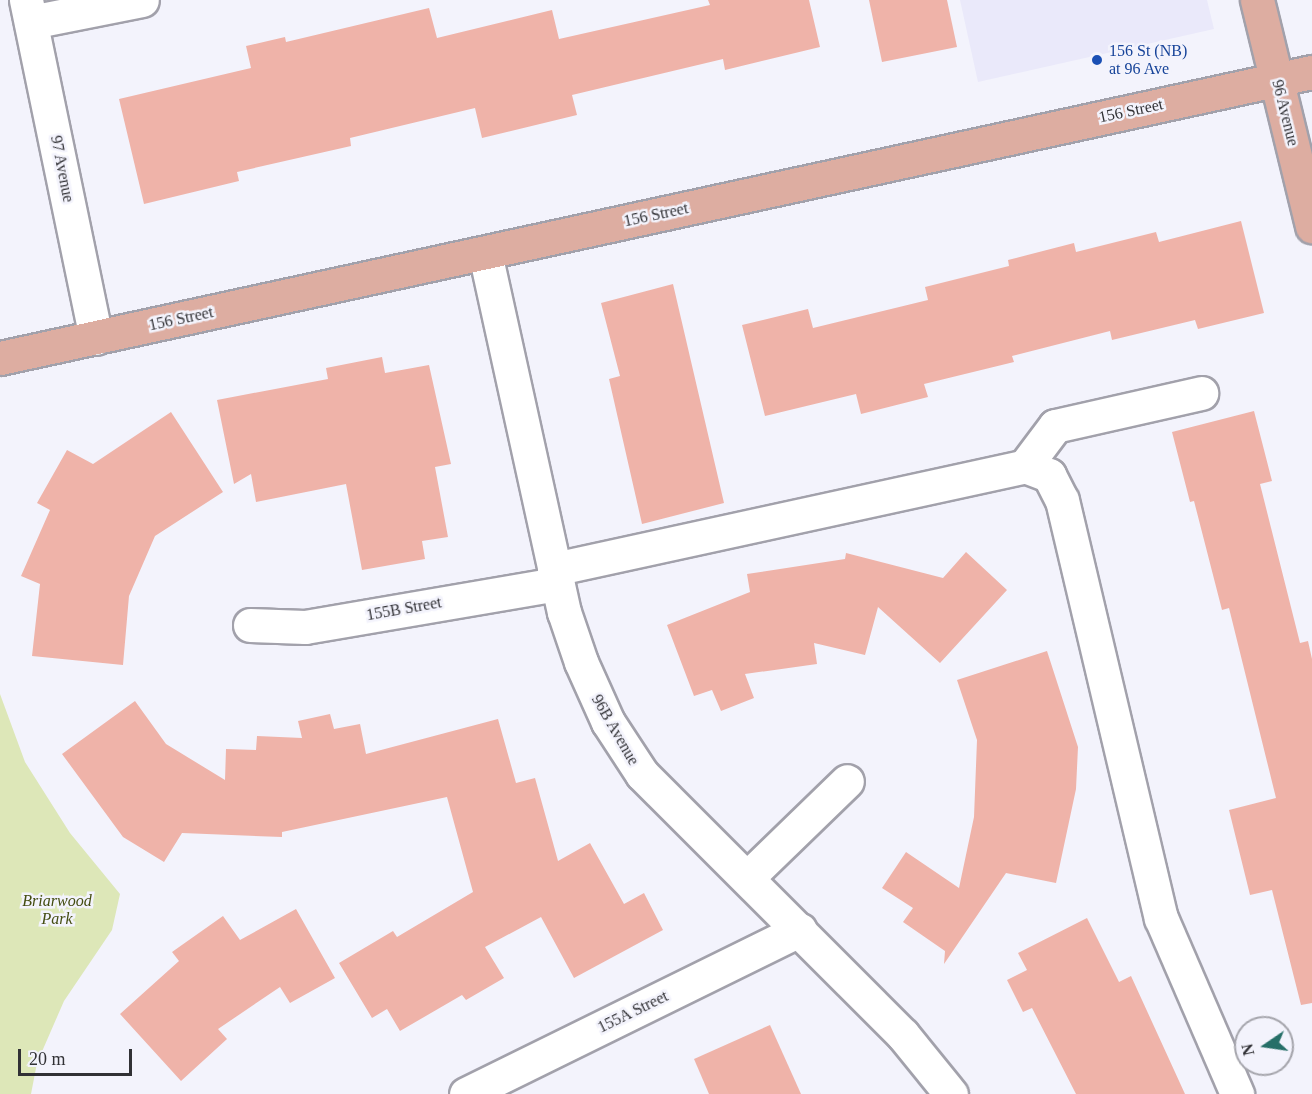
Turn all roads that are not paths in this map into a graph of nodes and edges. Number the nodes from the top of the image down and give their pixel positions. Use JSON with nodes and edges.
{"nodes":[{"id":1,"x":142,"y":0,"type":"edge"},
{"id":2,"x":1257,"y":0,"type":"edge"},
{"id":3,"x":21,"y":9,"type":"edge"},
{"id":4,"x":1312,"y":72,"type":"edge"},
{"id":5,"x":1277,"y":80,"type":"junction"},
{"id":6,"x":1312,"y":226,"type":"edge"},
{"id":7,"x":485,"y":253,"type":"junction"},
{"id":8,"x":96,"y":338,"type":"junction"},
{"id":9,"x":0,"y":358,"type":"edge"},
{"id":10,"x":1201,"y":393,"type":"dead end"},
{"id":11,"x":1024,"y":466,"type":"junction"},
{"id":12,"x":556,"y":577,"type":"junction"},
{"id":13,"x":250,"y":625,"type":"dead end"},
{"id":14,"x":847,"y":781,"type":"dead end"},
{"id":15,"x":747,"y":878,"type":"junction"},
{"id":16,"x":800,"y":930,"type":"junction"},
{"id":17,"x":466,"y":1094,"type":"edge"},
{"id":18,"x":951,"y":1094,"type":"edge"},
{"id":19,"x":1237,"y":1094,"type":"edge"}],
"edges":[{"from":1,"to":3,"type":"street"},
{"from":2,"to":5,"type":"main road","name":"96 Avenue"},
{"from":3,"to":8,"type":"street","name":"97 Avenue"},
{"from":4,"to":5,"type":"main road","name":"156 Street"},
{"from":5,"to":6,"type":"main road","name":"96 Avenue"},
{"from":5,"to":7,"type":"main road","name":"156 Street"},
{"from":7,"to":8,"type":"main road","name":"156 Street"},
{"from":7,"to":12,"type":"street","name":"96B Avenue"},
{"from":8,"to":9,"type":"main road","name":"156 Street"},
{"from":10,"to":11,"type":"street"},
{"from":11,"to":12,"type":"street","name":"155B Street"},
{"from":11,"to":19,"type":"street"},
{"from":12,"to":13,"type":"street","name":"155B Street"},
{"from":12,"to":15,"type":"street","name":"96B Avenue"},
{"from":14,"to":15,"type":"street"},
{"from":15,"to":16,"type":"street","name":"96B Avenue"},
{"from":16,"to":17,"type":"street","name":"155A Street"},
{"from":16,"to":18,"type":"street","name":"96B Avenue"}]}
